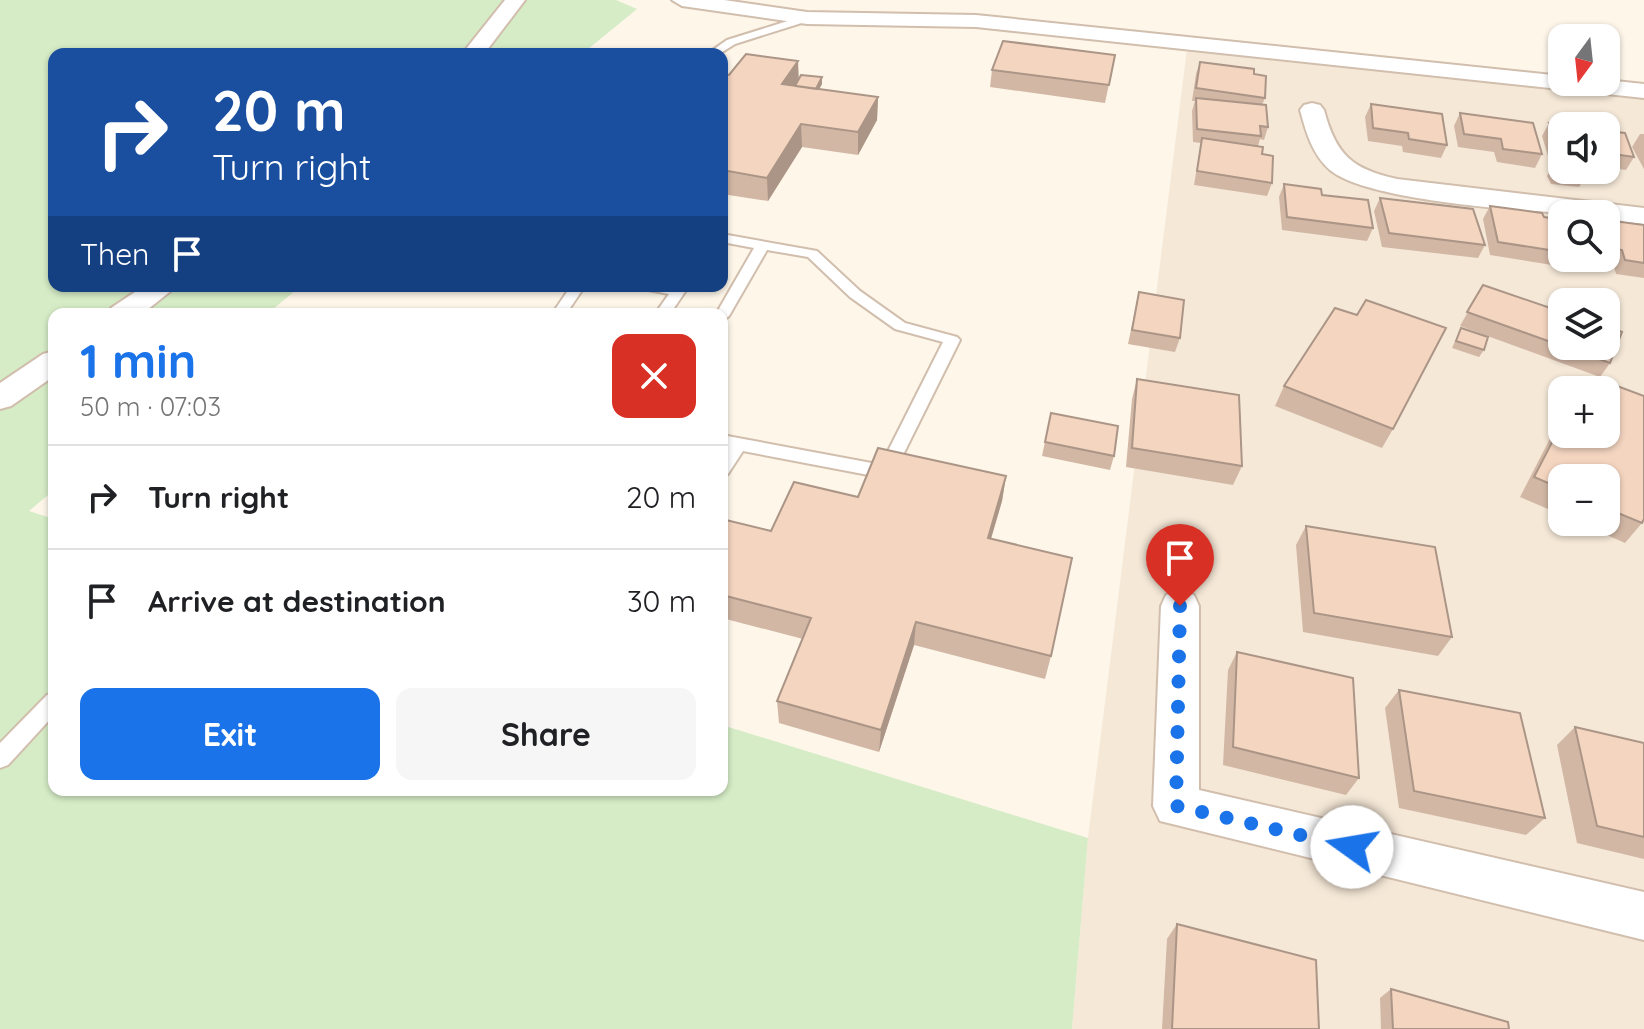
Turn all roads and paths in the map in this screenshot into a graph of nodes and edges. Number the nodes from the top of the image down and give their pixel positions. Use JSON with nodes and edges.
{"nodes":[{"id":1,"x":515,"y":0,"type":"edge"},
{"id":2,"x":682,"y":0,"type":"edge"},
{"id":3,"x":807,"y":18,"type":"junction"},
{"id":4,"x":478,"y":48,"type":"edge"},
{"id":5,"x":722,"y":48,"type":"edge"},
{"id":6,"x":1644,"y":91,"type":"edge"},
{"id":7,"x":1312,"y":110,"type":"dead end"},
{"id":8,"x":1644,"y":216,"type":"edge"},
{"id":9,"x":728,"y":239,"type":"edge"},
{"id":10,"x":762,"y":246,"type":"junction"},
{"id":11,"x":154,"y":292,"type":"edge"},
{"id":12,"x":131,"y":308,"type":"edge"},
{"id":13,"x":727,"y":308,"type":"edge"},
{"id":14,"x":48,"y":365,"type":"edge"},
{"id":15,"x":0,"y":398,"type":"edge"},
{"id":16,"x":730,"y":443,"type":"edge"},
{"id":17,"x":1180,"y":606,"type":"dead end"},
{"id":18,"x":48,"y":707,"type":"edge"},
{"id":19,"x":0,"y":758,"type":"edge"},
{"id":20,"x":1644,"y":916,"type":"edge"}],
"edges":[{"from":1,"to":4,"type":"street"},
{"from":2,"to":3,"type":"street"},
{"from":3,"to":5,"type":"lane"},
{"from":3,"to":6,"type":"street"},
{"from":7,"to":8,"type":"street"},
{"from":9,"to":10,"type":"lane"},
{"from":10,"to":13,"type":"lane"},
{"from":10,"to":16,"type":"lane"},
{"from":11,"to":12,"type":"street"},
{"from":14,"to":15,"type":"street"},
{"from":17,"to":20,"type":"street"},
{"from":18,"to":19,"type":"lane"}]}
